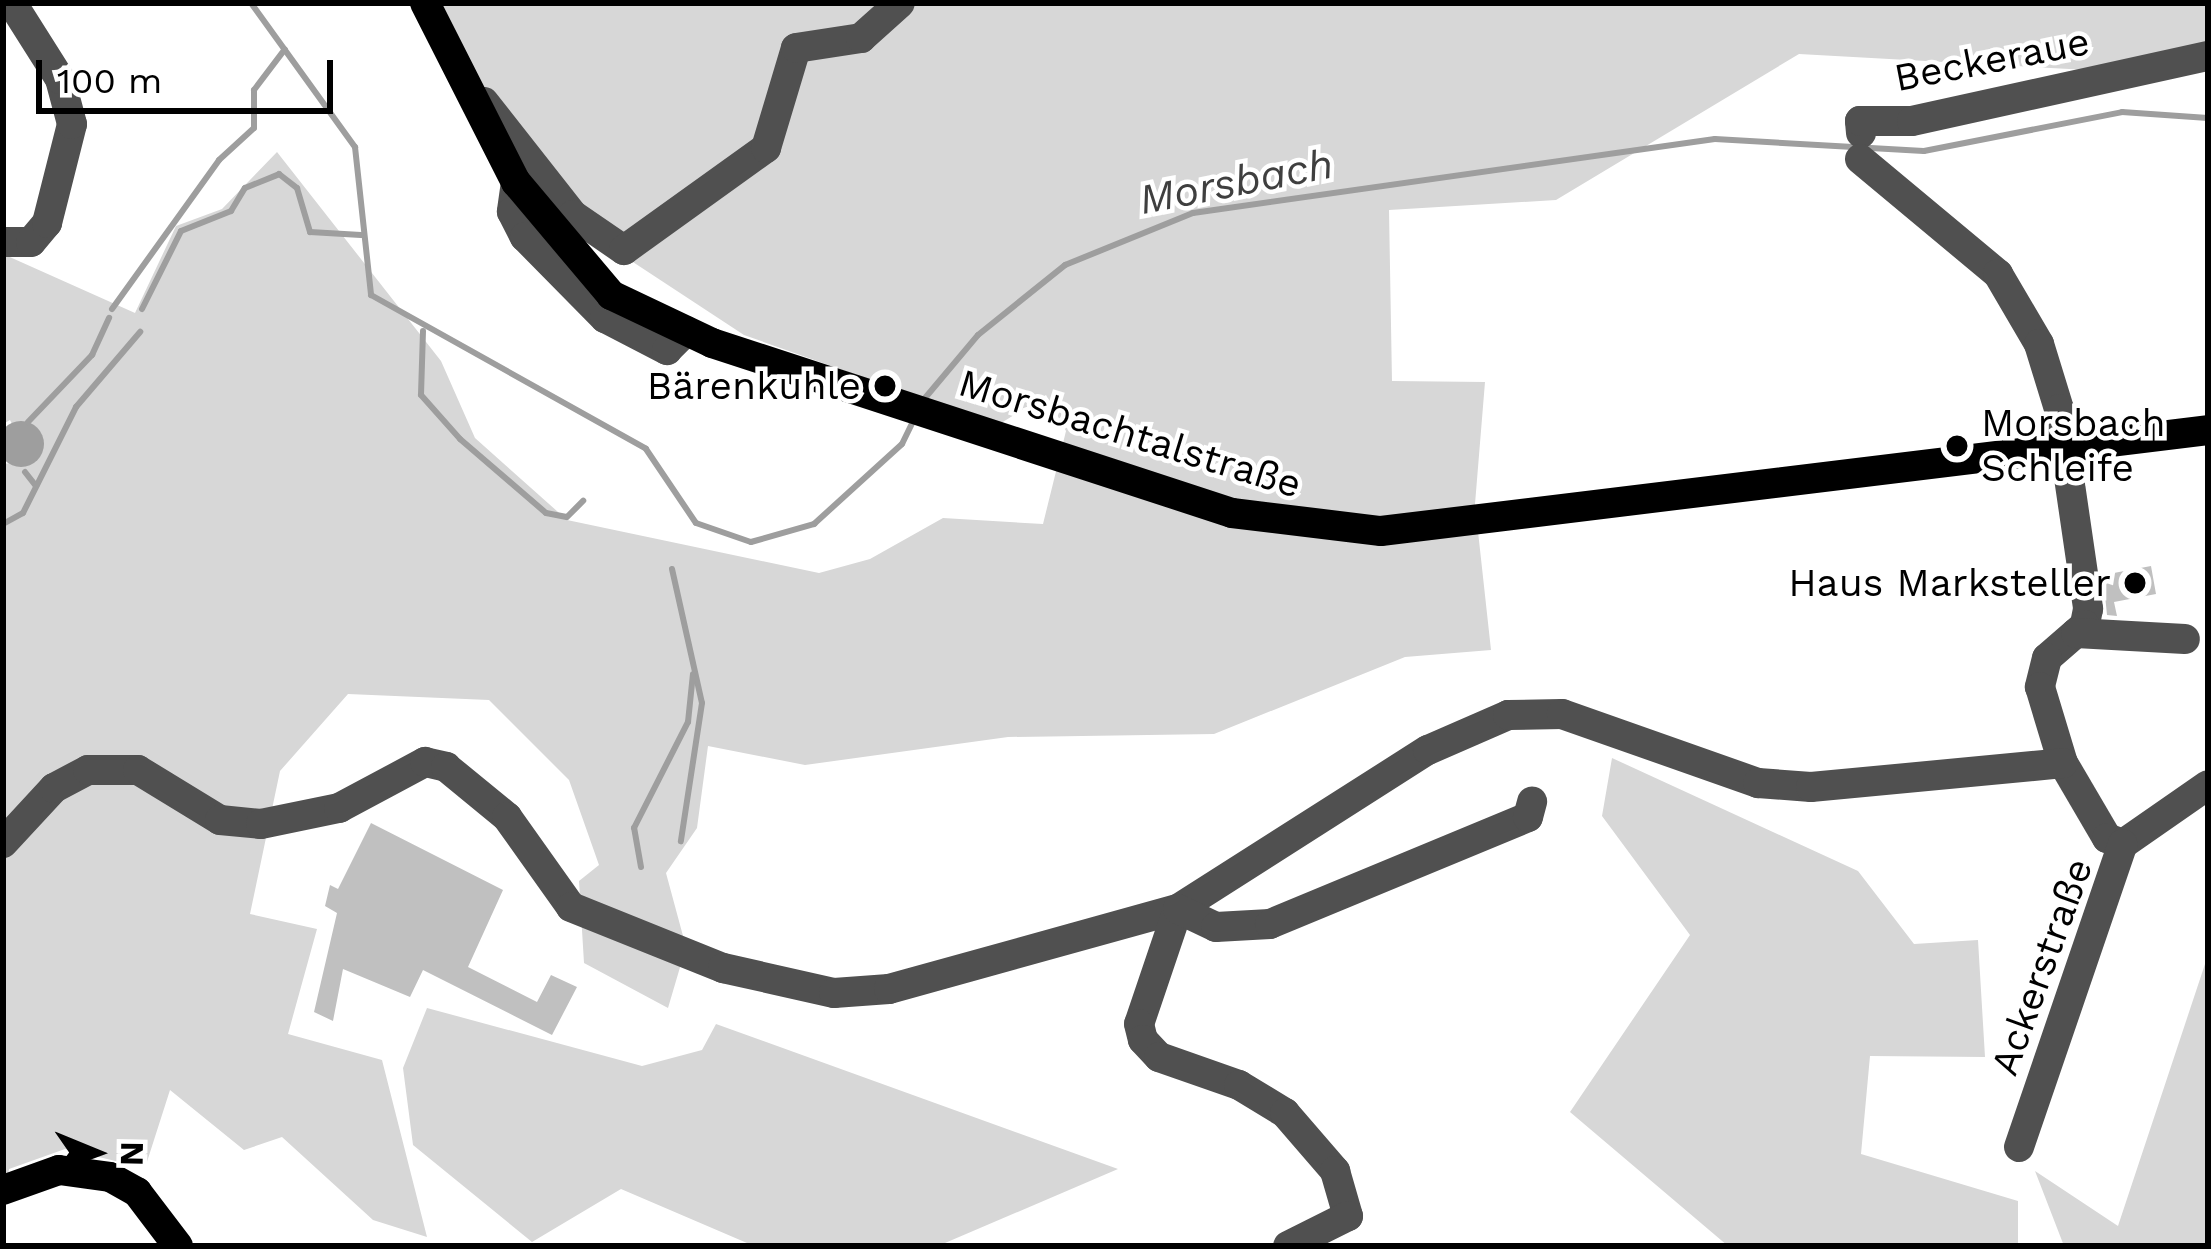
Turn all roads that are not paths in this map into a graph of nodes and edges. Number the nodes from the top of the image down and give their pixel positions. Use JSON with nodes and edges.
{"nodes":[{"id":1,"x":12,"y":3,"type":"edge"},
{"id":2,"x":425,"y":3,"type":"edge"},
{"id":3,"x":900,"y":3,"type":"edge"},
{"id":4,"x":2208,"y":56,"type":"edge"},
{"id":5,"x":465,"y":88,"type":"junction"},
{"id":6,"x":3,"y":242,"type":"edge"},
{"id":7,"x":2208,"y":430,"type":"edge"},
{"id":8,"x":2063,"y":449,"type":"junction"},
{"id":9,"x":2077,"y":633,"type":"junction"},
{"id":10,"x":2185,"y":639,"type":"dead end"},
{"id":11,"x":2062,"y":763,"type":"junction"},
{"id":12,"x":2208,"y":784,"type":"edge"},
{"id":13,"x":1532,"y":802,"type":"dead end"},
{"id":14,"x":3,"y":843,"type":"edge"},
{"id":15,"x":2122,"y":844,"type":"junction"},
{"id":16,"x":1178,"y":909,"type":"junction"},
{"id":17,"x":2019,"y":1147,"type":"dead end"},
{"id":18,"x":3,"y":1190,"type":"edge"},
{"id":19,"x":178,"y":1246,"type":"edge"},
{"id":20,"x":1288,"y":1246,"type":"edge"}],
"edges":[{"from":1,"to":6,"type":"street"},
{"from":2,"to":5,"type":"main road","name":"Morsbachtalstraße"},
{"from":3,"to":5,"type":"street"},
{"from":4,"to":8,"type":"street","name":"Beckeraue"},
{"from":5,"to":8,"type":"main road","name":"Morsbachtalstraße"},
{"from":7,"to":8,"type":"main road","name":"Morsbachtalstraße"},
{"from":8,"to":9,"type":"street"},
{"from":9,"to":10,"type":"street"},
{"from":9,"to":11,"type":"street"},
{"from":11,"to":15,"type":"street"},
{"from":11,"to":16,"type":"street"},
{"from":12,"to":15,"type":"street","name":"Ackerstraße"},
{"from":13,"to":16,"type":"street"},
{"from":14,"to":16,"type":"street"},
{"from":15,"to":17,"type":"street","name":"Ackerstraße"},
{"from":16,"to":20,"type":"street"},
{"from":18,"to":19,"type":"main road"}]}
